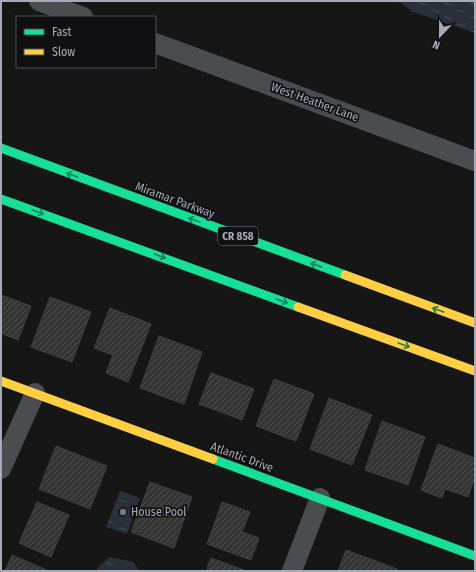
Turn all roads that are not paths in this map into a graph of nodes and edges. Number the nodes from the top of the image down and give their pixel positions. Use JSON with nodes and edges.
{"nodes":[{"id":1,"x":51,"y":3,"type":"edge"},
{"id":2,"x":81,"y":16,"type":"edge"},
{"id":3,"x":156,"y":43,"type":"edge"},
{"id":4,"x":1,"y":148,"type":"edge"},
{"id":5,"x":475,"y":161,"type":"edge"},
{"id":6,"x":1,"y":199,"type":"edge"},
{"id":7,"x":475,"y":323,"type":"edge"},
{"id":8,"x":475,"y":371,"type":"edge"},
{"id":9,"x":1,"y":381,"type":"edge"},
{"id":10,"x":35,"y":393,"type":"junction"},
{"id":11,"x":1,"y":469,"type":"edge"},
{"id":12,"x":320,"y":498,"type":"junction"},
{"id":13,"x":475,"y":556,"type":"edge"},
{"id":14,"x":292,"y":571,"type":"edge"}],
"edges":[{"from":1,"to":2,"type":"street"},
{"from":3,"to":5,"type":"street","name":"West Heather Lane"},
{"from":7,"to":4,"type":"main road","name":"Miramar Parkway","number":"CR 858","one_way":true},
{"from":6,"to":8,"type":"main road","one_way":true},
{"from":9,"to":10,"type":"main road","name":"Atlantic Drive"},
{"from":10,"to":11,"type":"street"},
{"from":10,"to":12,"type":"main road","name":"Atlantic Drive"},
{"from":12,"to":13,"type":"main road","name":"Atlantic Drive"},
{"from":12,"to":14,"type":"street"}]}
